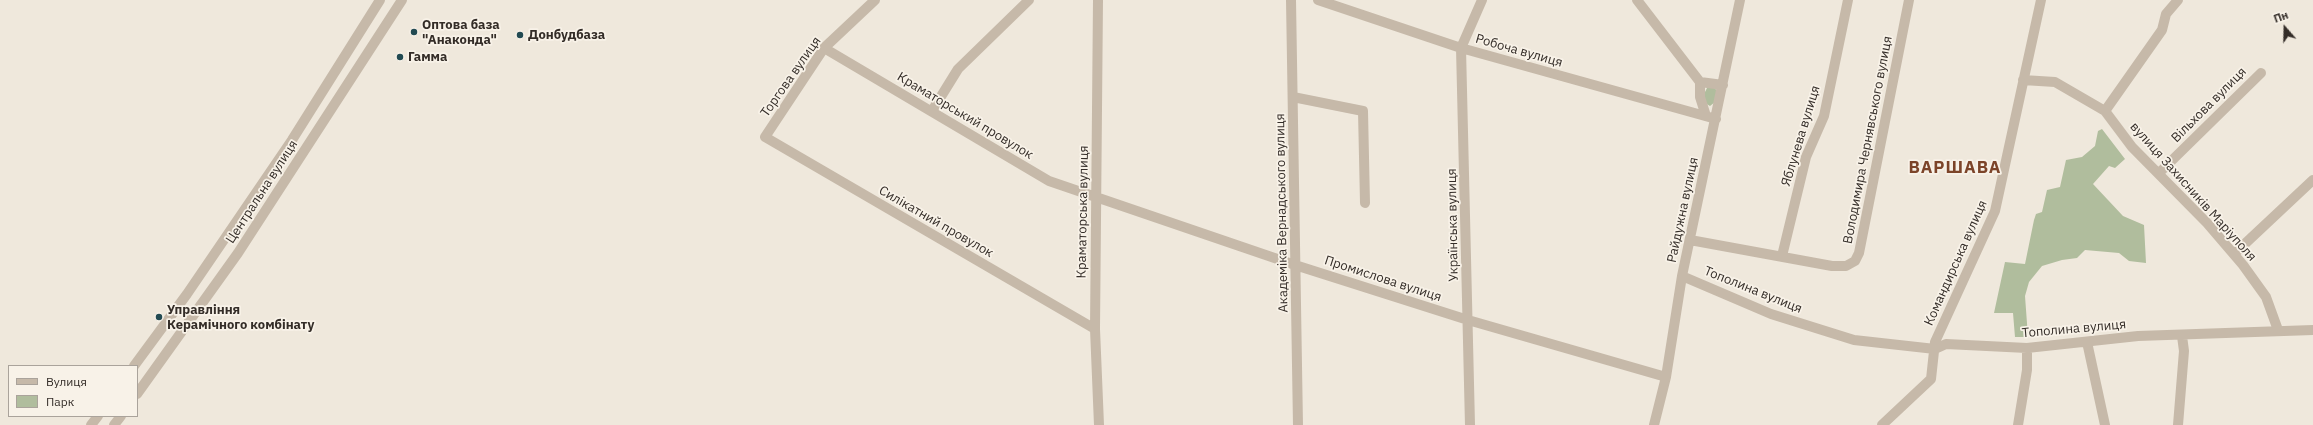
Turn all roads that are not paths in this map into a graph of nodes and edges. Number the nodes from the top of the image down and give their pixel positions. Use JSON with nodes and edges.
{"nodes":[{"id":1,"x":380,"y":0,"type":"edge"},
{"id":2,"x":402,"y":0,"type":"edge"},
{"id":3,"x":875,"y":0,"type":"edge"},
{"id":4,"x":1029,"y":0,"type":"edge"},
{"id":5,"x":1098,"y":0,"type":"edge"},
{"id":6,"x":1292,"y":0,"type":"edge"},
{"id":7,"x":1318,"y":0,"type":"edge"},
{"id":8,"x":1482,"y":0,"type":"edge"},
{"id":9,"x":1637,"y":0,"type":"edge"},
{"id":10,"x":1740,"y":0,"type":"edge"},
{"id":11,"x":1848,"y":0,"type":"edge"},
{"id":12,"x":1909,"y":0,"type":"edge"},
{"id":13,"x":2040,"y":0,"type":"edge"},
{"id":14,"x":2178,"y":0,"type":"edge"},
{"id":15,"x":824,"y":48,"type":"junction"},
{"id":16,"x":1461,"y":48,"type":"junction"},
{"id":17,"x":2261,"y":73,"type":"dead end"},
{"id":18,"x":2022,"y":80,"type":"junction"},
{"id":19,"x":1700,"y":82,"type":"junction"},
{"id":20,"x":1724,"y":85,"type":"junction"},
{"id":21,"x":1293,"y":97,"type":"junction"},
{"id":22,"x":932,"y":111,"type":"junction"},
{"id":23,"x":2105,"y":112,"type":"junction"},
{"id":24,"x":1711,"y":118,"type":"junction"},
{"id":25,"x":765,"y":137,"type":"joint"},
{"id":26,"x":2158,"y":173,"type":"junction"},
{"id":27,"x":2313,"y":180,"type":"edge"},
{"id":28,"x":1096,"y":198,"type":"junction"},
{"id":29,"x":1365,"y":203,"type":"dead end"},
{"id":30,"x":1690,"y":240,"type":"junction"},
{"id":31,"x":2234,"y":254,"type":"junction"},
{"id":32,"x":1782,"y":256,"type":"junction"},
{"id":33,"x":1295,"y":265,"type":"junction"},
{"id":34,"x":1682,"y":276,"type":"junction"},
{"id":35,"x":1468,"y":320,"type":"junction"},
{"id":36,"x":1095,"y":329,"type":"junction"},
{"id":37,"x":2278,"y":330,"type":"junction"},
{"id":38,"x":2313,"y":330,"type":"edge"},
{"id":39,"x":2182,"y":336,"type":"junction"},
{"id":40,"x":2087,"y":342,"type":"junction"},
{"id":41,"x":2027,"y":348,"type":"junction"},
{"id":42,"x":1935,"y":349,"type":"junction"},
{"id":43,"x":135,"y":365,"type":"edge"},
{"id":44,"x":1666,"y":377,"type":"junction"},
{"id":45,"x":138,"y":393,"type":"edge"},
{"id":46,"x":120,"y":417,"type":"edge"},
{"id":47,"x":1655,"y":424,"type":"edge"},
{"id":48,"x":114,"y":425,"type":"edge"},
{"id":49,"x":1099,"y":425,"type":"edge"},
{"id":50,"x":1298,"y":425,"type":"edge"},
{"id":51,"x":1470,"y":425,"type":"edge"},
{"id":52,"x":1882,"y":425,"type":"edge"},
{"id":53,"x":2018,"y":425,"type":"edge"},
{"id":54,"x":2105,"y":425,"type":"edge"},
{"id":55,"x":2178,"y":425,"type":"edge"}],
"edges":[{"from":1,"to":43,"type":"street","name":"Центральна вулиця"},
{"from":2,"to":45,"type":"street","name":"Центральна вулиця"},
{"from":3,"to":15,"type":"street","name":"Торгова вулиця"},
{"from":4,"to":22,"type":"street"},
{"from":5,"to":28,"type":"street","name":"Краматорська вулиця"},
{"from":6,"to":21,"type":"street","name":"Академіка Вернадського вулиця"},
{"from":7,"to":16,"type":"street","name":"Робоча вулиця"},
{"from":8,"to":16,"type":"street"},
{"from":9,"to":19,"type":"street"},
{"from":10,"to":20,"type":"street","name":"Райдужна вулиця"},
{"from":11,"to":32,"type":"street","name":"Яблунева вулиця"},
{"from":12,"to":32,"type":"street","name":"Володимира Чернявського вулиця"},
{"from":13,"to":18,"type":"street","name":"Командирська вулиця"},
{"from":14,"to":23,"type":"street"},
{"from":15,"to":22,"type":"street","name":"Краматорський провулок"},
{"from":15,"to":25,"type":"street","name":"Торгова вулиця"},
{"from":16,"to":24,"type":"street","name":"Робоча вулиця"},
{"from":16,"to":35,"type":"street","name":"Українська вулиця"},
{"from":17,"to":26,"type":"street","name":"Вільхова вулиця"},
{"from":18,"to":23,"type":"street","name":"вулиця Захисників Маріуполя"},
{"from":18,"to":42,"type":"street","name":"Командирська вулиця"},
{"from":19,"to":20,"type":"street"},
{"from":19,"to":24,"type":"street"},
{"from":20,"to":24,"type":"street","name":"Райдужна вулиця"},
{"from":21,"to":29,"type":"street"},
{"from":21,"to":33,"type":"street","name":"Академіка Вернадського вулиця"},
{"from":22,"to":28,"type":"street","name":"Краматорський провулок"},
{"from":23,"to":26,"type":"street","name":"вулиця Захисників Маріуполя"},
{"from":24,"to":30,"type":"street","name":"Райдужна вулиця"},
{"from":25,"to":36,"type":"street","name":"Силікатний провулок"},
{"from":26,"to":31,"type":"street","name":"вулиця Захисників Маріуполя"},
{"from":27,"to":31,"type":"street"},
{"from":28,"to":33,"type":"street","name":"Промислова вулиця"},
{"from":28,"to":36,"type":"street","name":"Краматорська вулиця"},
{"from":30,"to":32,"type":"street","name":"Володимира Чернявського вулиця"},
{"from":30,"to":34,"type":"street","name":"Райдужна вулиця"},
{"from":31,"to":37,"type":"street","name":"вулиця Захисників Маріуполя"},
{"from":33,"to":35,"type":"street","name":"Промислова вулиця"},
{"from":33,"to":50,"type":"street","name":"Академіка Вернадського вулиця"},
{"from":34,"to":42,"type":"street","name":"Тополина вулиця"},
{"from":34,"to":44,"type":"street","name":"Райдужна вулиця"},
{"from":35,"to":44,"type":"street","name":"Промислова вулиця"},
{"from":35,"to":51,"type":"street","name":"Українська вулиця"},
{"from":36,"to":49,"type":"street","name":"Краматорська вулиця"},
{"from":37,"to":38,"type":"street","name":"Тополина вулиця"},
{"from":37,"to":39,"type":"street","name":"Тополина вулиця"},
{"from":39,"to":40,"type":"street","name":"Тополина вулиця"},
{"from":39,"to":55,"type":"street"},
{"from":40,"to":41,"type":"street","name":"Тополина вулиця"},
{"from":40,"to":54,"type":"street"},
{"from":41,"to":42,"type":"street","name":"Тополина вулиця"},
{"from":41,"to":53,"type":"street"},
{"from":42,"to":52,"type":"street","name":"Командирська вулиця"},
{"from":44,"to":47,"type":"street","name":"Райдужна вулиця"},
{"from":46,"to":48,"type":"street"}]}
